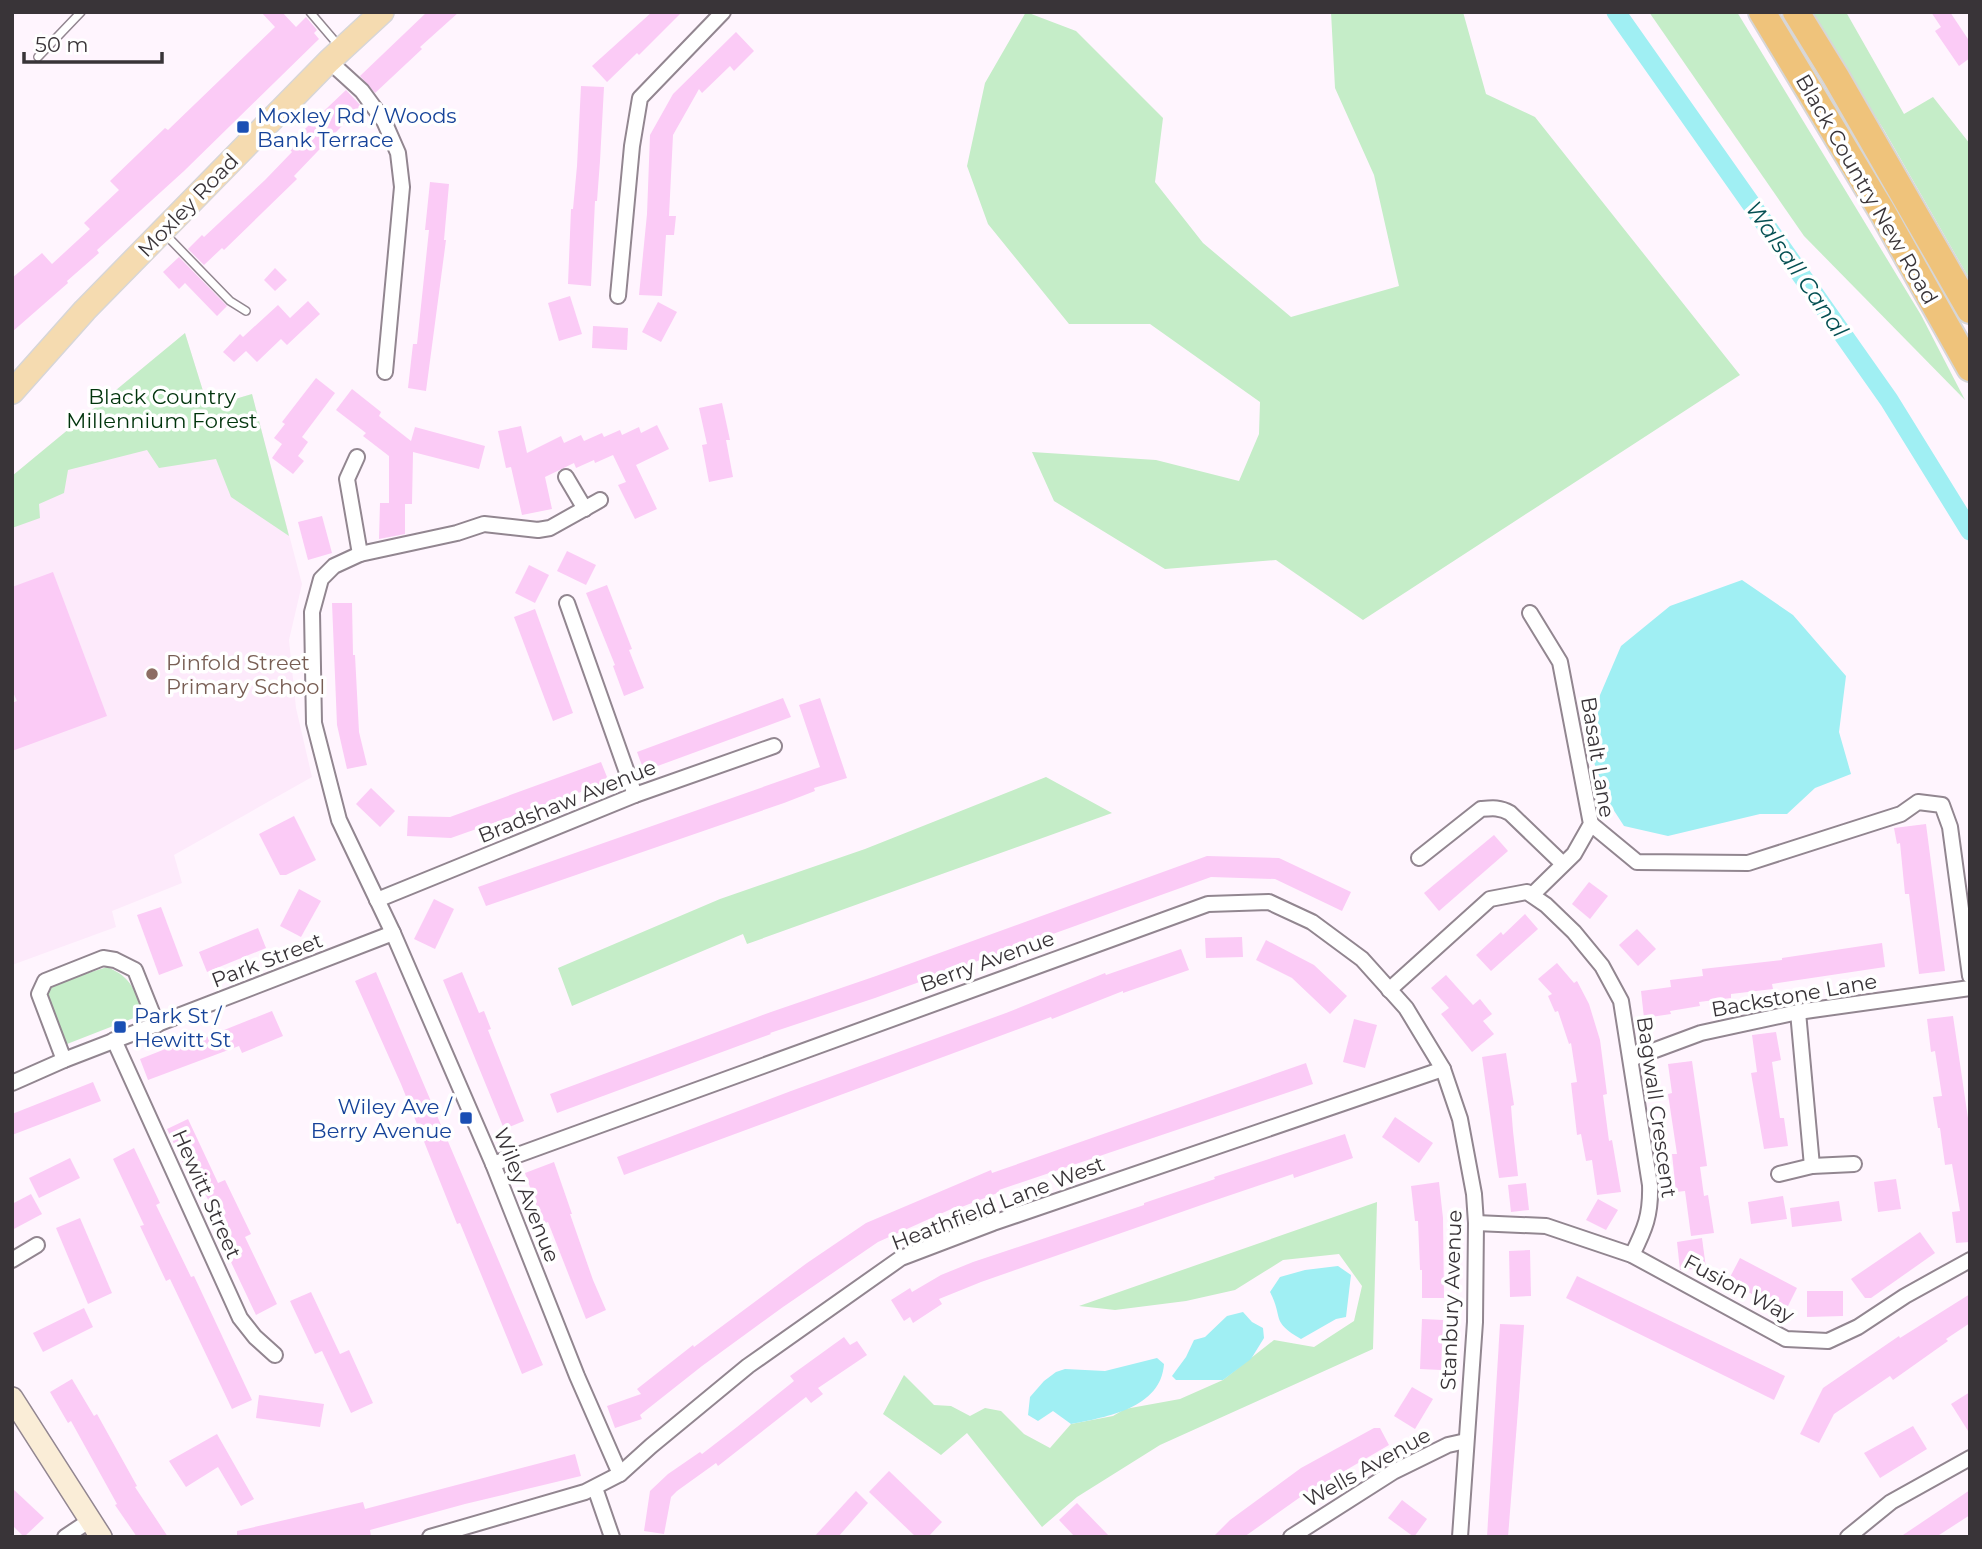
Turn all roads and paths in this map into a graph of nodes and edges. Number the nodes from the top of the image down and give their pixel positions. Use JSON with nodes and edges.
{"nodes":[{"id":1,"x":81,"y":12,"type":"edge"},
{"id":2,"x":310,"y":12,"type":"edge"},
{"id":3,"x":382,"y":12,"type":"edge"},
{"id":4,"x":723,"y":12,"type":"edge"},
{"id":5,"x":1762,"y":12,"type":"edge"},
{"id":6,"x":1796,"y":12,"type":"edge"},
{"id":7,"x":335,"y":55,"type":"junction"},
{"id":8,"x":37,"y":57,"type":"dead end"},
{"id":9,"x":162,"y":231,"type":"junction"},
{"id":10,"x":618,"y":296,"type":"dead end"},
{"id":11,"x":85,"y":310,"type":"junction"},
{"id":12,"x":1970,"y":310,"type":"edge"},
{"id":13,"x":246,"y":311,"type":"dead end"},
{"id":14,"x":1970,"y":368,"type":"edge"},
{"id":15,"x":12,"y":370,"type":"edge"},
{"id":16,"x":385,"y":372,"type":"dead end"},
{"id":17,"x":12,"y":392,"type":"edge"},
{"id":18,"x":357,"y":457,"type":"dead end"},
{"id":19,"x":566,"y":477,"type":"dead end"},
{"id":20,"x":600,"y":499,"type":"dead end"},
{"id":21,"x":585,"y":509,"type":"junction"},
{"id":22,"x":360,"y":554,"type":"junction"},
{"id":23,"x":567,"y":603,"type":"dead end"},
{"id":24,"x":1530,"y":613,"type":"dead end"},
{"id":25,"x":774,"y":746,"type":"dead end"},
{"id":26,"x":635,"y":795,"type":"junction"},
{"id":27,"x":1591,"y":824,"type":"junction"},
{"id":28,"x":1419,"y":858,"type":"dead end"},
{"id":29,"x":1563,"y":864,"type":"junction"},
{"id":30,"x":1532,"y":895,"type":"junction"},
{"id":31,"x":377,"y":900,"type":"junction"},
{"id":32,"x":393,"y":933,"type":"junction"},
{"id":33,"x":1970,"y":976,"type":"edge"},
{"id":34,"x":1970,"y":988,"type":"edge"},
{"id":35,"x":1389,"y":990,"type":"junction"},
{"id":36,"x":1798,"y":1012,"type":"junction"},
{"id":37,"x":157,"y":1025,"type":"junction"},
{"id":38,"x":114,"y":1040,"type":"junction"},
{"id":39,"x":1631,"y":1059,"type":"junction"},
{"id":40,"x":64,"y":1060,"type":"junction"},
{"id":41,"x":1443,"y":1069,"type":"junction"},
{"id":42,"x":12,"y":1083,"type":"edge"},
{"id":43,"x":493,"y":1164,"type":"junction"},
{"id":44,"x":1854,"y":1164,"type":"dead end"},
{"id":45,"x":1812,"y":1166,"type":"junction"},
{"id":46,"x":1779,"y":1174,"type":"dead end"},
{"id":47,"x":1476,"y":1223,"type":"junction"},
{"id":48,"x":37,"y":1245,"type":"dead end"},
{"id":49,"x":1632,"y":1255,"type":"junction"},
{"id":50,"x":12,"y":1260,"type":"edge"},
{"id":51,"x":1970,"y":1260,"type":"edge"},
{"id":52,"x":275,"y":1355,"type":"dead end"},
{"id":53,"x":12,"y":1398,"type":"edge"},
{"id":54,"x":1466,"y":1441,"type":"junction"},
{"id":55,"x":1970,"y":1458,"type":"edge"},
{"id":56,"x":620,"y":1475,"type":"junction"},
{"id":57,"x":595,"y":1488,"type":"junction"},
{"id":58,"x":95,"y":1529,"type":"edge"},
{"id":59,"x":65,"y":1537,"type":"edge"},
{"id":60,"x":430,"y":1537,"type":"edge"},
{"id":61,"x":612,"y":1537,"type":"edge"},
{"id":62,"x":1291,"y":1537,"type":"edge"},
{"id":63,"x":1460,"y":1537,"type":"edge"},
{"id":64,"x":1848,"y":1537,"type":"edge"}],
"edges":[{"from":1,"to":8,"type":"lane"},
{"from":2,"to":7,"type":"lane"},
{"from":3,"to":7,"type":"main road","name":"Moxley Road"},
{"from":4,"to":10,"type":"street"},
{"from":5,"to":14,"type":"highway","name":"Black Country New Road"},
{"from":6,"to":12,"type":"highway","name":"Black Country New Road"},
{"from":7,"to":9,"type":"main road","name":"Moxley Road"},
{"from":7,"to":16,"type":"street"},
{"from":9,"to":11,"type":"main road","name":"Moxley Road"},
{"from":9,"to":13,"type":"lane"},
{"from":11,"to":15,"type":"main road","name":"Moxley Road"},
{"from":11,"to":17,"type":"main road","name":"Moxley Road"},
{"from":18,"to":22,"type":"street"},
{"from":19,"to":21,"type":"street"},
{"from":20,"to":21,"type":"street","name":"Wiley Avenue"},
{"from":21,"to":22,"type":"street","name":"Wiley Avenue"},
{"from":22,"to":31,"type":"street","name":"Wiley Avenue"},
{"from":23,"to":26,"type":"street"},
{"from":24,"to":27,"type":"street","name":"Basalt Lane"},
{"from":25,"to":26,"type":"street","name":"Bradshaw Avenue"},
{"from":26,"to":31,"type":"street","name":"Bradshaw Avenue"},
{"from":27,"to":29,"type":"street","name":"Basalt Lane"},
{"from":27,"to":33,"type":"street"},
{"from":28,"to":29,"type":"street"},
{"from":29,"to":30,"type":"street","name":"Basalt Lane"},
{"from":30,"to":35,"type":"street"},
{"from":30,"to":39,"type":"street","name":"Bagwall Crescent"},
{"from":31,"to":32,"type":"street","name":"Wiley Avenue"},
{"from":32,"to":37,"type":"street","name":"Park Street"},
{"from":32,"to":43,"type":"street","name":"Wiley Avenue"},
{"from":34,"to":36,"type":"street","name":"Backstone Lane"},
{"from":35,"to":41,"type":"street","name":"Berry Avenue"},
{"from":35,"to":43,"type":"street","name":"Berry Avenue"},
{"from":36,"to":39,"type":"street","name":"Backstone Lane"},
{"from":36,"to":45,"type":"street"},
{"from":37,"to":38,"type":"street","name":"Park Street"},
{"from":37,"to":40,"type":"street"},
{"from":38,"to":40,"type":"street","name":"Park Street"},
{"from":38,"to":52,"type":"street","name":"Hewitt Street"},
{"from":39,"to":49,"type":"street","name":"Bagwall Crescent"},
{"from":40,"to":42,"type":"street","name":"Park Street"},
{"from":41,"to":47,"type":"street","name":"Stanbury Avenue"},
{"from":41,"to":56,"type":"street","name":"Heathfield Lane West"},
{"from":43,"to":56,"type":"street","name":"Wiley Avenue"},
{"from":44,"to":45,"type":"street"},
{"from":45,"to":46,"type":"street"},
{"from":47,"to":49,"type":"street","name":"Fusion Way"},
{"from":47,"to":54,"type":"street","name":"Stanbury Avenue"},
{"from":48,"to":50,"type":"street"},
{"from":49,"to":51,"type":"street","name":"Fusion Way"},
{"from":53,"to":58,"type":"street"},
{"from":54,"to":62,"type":"street","name":"Wells Avenue"},
{"from":54,"to":63,"type":"street","name":"Stanbury Avenue"},
{"from":55,"to":64,"type":"street"},
{"from":56,"to":57,"type":"street","name":"Heathfield Lane West"},
{"from":57,"to":60,"type":"street","name":"Heathfield Lane West"},
{"from":57,"to":61,"type":"street"},
{"from":58,"to":59,"type":"street"}]}
